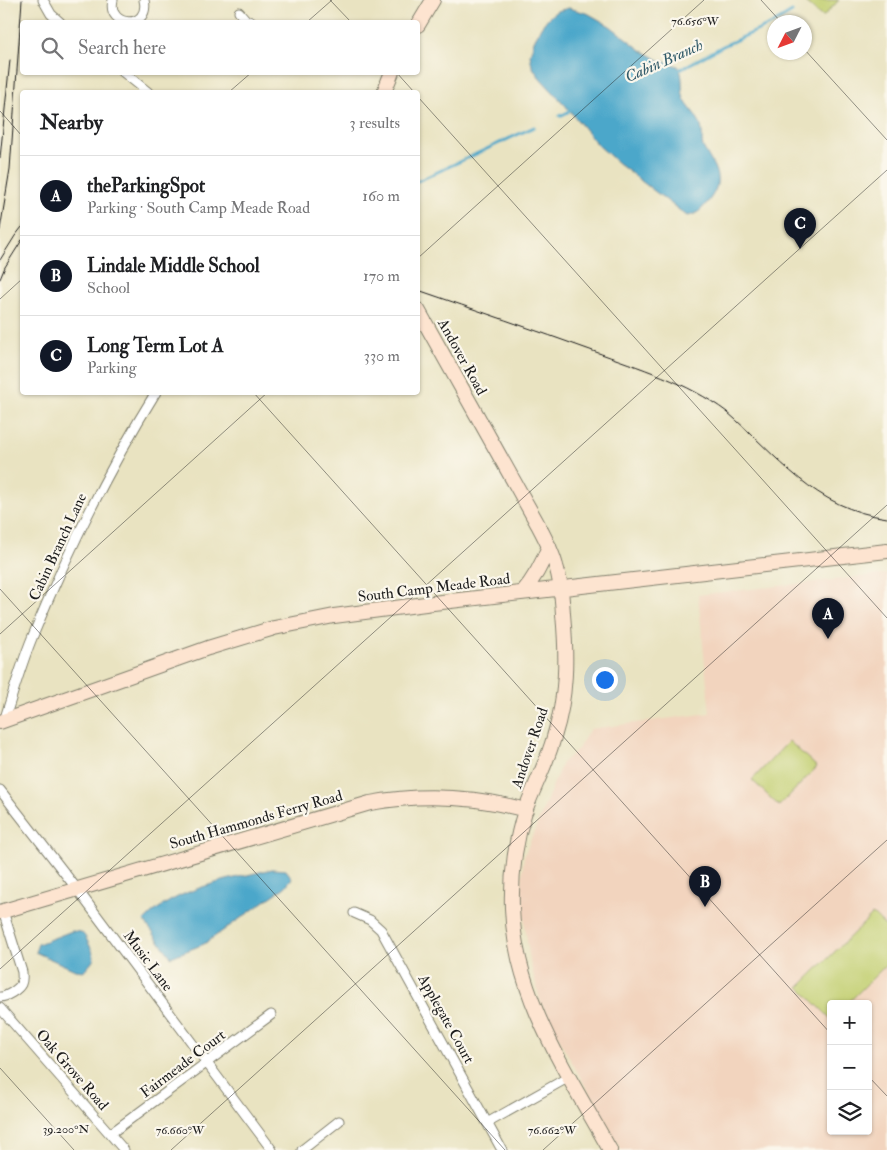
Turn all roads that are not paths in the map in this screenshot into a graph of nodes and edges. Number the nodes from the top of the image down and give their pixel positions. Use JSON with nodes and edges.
{"nodes":[{"id":1,"x":43,"y":0,"type":"edge"},
{"id":2,"x":113,"y":0,"type":"edge"},
{"id":3,"x":144,"y":0,"type":"edge"},
{"id":4,"x":433,"y":0,"type":"edge"},
{"id":5,"x":239,"y":12,"type":"dead end"},
{"id":6,"x":58,"y":20,"type":"edge"},
{"id":7,"x":116,"y":20,"type":"edge"},
{"id":8,"x":135,"y":20,"type":"edge"},
{"id":9,"x":246,"y":20,"type":"edge"},
{"id":10,"x":420,"y":23,"type":"edge"},
{"id":11,"x":127,"y":75,"type":"edge"},
{"id":12,"x":391,"y":75,"type":"edge"},
{"id":13,"x":146,"y":90,"type":"edge"},
{"id":14,"x":385,"y":90,"type":"edge"},
{"id":15,"x":420,"y":314,"type":"edge"},
{"id":16,"x":154,"y":395,"type":"edge"},
{"id":17,"x":549,"y":546,"type":"junction"},
{"id":18,"x":887,"y":550,"type":"edge"},
{"id":19,"x":561,"y":589,"type":"junction"},
{"id":20,"x":522,"y":593,"type":"junction"},
{"id":21,"x":2,"y":722,"type":"edge"},
{"id":22,"x":0,"y":790,"type":"edge"},
{"id":23,"x":526,"y":810,"type":"junction"},
{"id":24,"x":77,"y":889,"type":"junction"},
{"id":25,"x":2,"y":911,"type":"edge"},
{"id":26,"x":354,"y":913,"type":"dead end"},
{"id":27,"x":0,"y":997,"type":"edge"},
{"id":28,"x":0,"y":1008,"type":"edge"},
{"id":29,"x":271,"y":1015,"type":"dead end"},
{"id":30,"x":207,"y":1063,"type":"junction"},
{"id":31,"x":569,"y":1077,"type":"junction"},
{"id":32,"x":339,"y":1121,"type":"dead end"},
{"id":33,"x":487,"y":1122,"type":"junction"},
{"id":34,"x":110,"y":1134,"type":"junction"},
{"id":35,"x":124,"y":1150,"type":"edge"},
{"id":36,"x":272,"y":1150,"type":"edge"},
{"id":37,"x":302,"y":1150,"type":"edge"},
{"id":38,"x":502,"y":1150,"type":"edge"},
{"id":39,"x":610,"y":1150,"type":"edge"}],
"edges":[{"from":1,"to":6,"type":"street"},
{"from":2,"to":7,"type":"street"},
{"from":3,"to":8,"type":"street"},
{"from":4,"to":10,"type":"main road"},
{"from":5,"to":9,"type":"street"},
{"from":11,"to":13,"type":"street"},
{"from":12,"to":14,"type":"main road"},
{"from":15,"to":17,"type":"main road","name":"Andover Road"},
{"from":16,"to":21,"type":"street","name":"Cabin Branch Lane"},
{"from":17,"to":19,"type":"main road","name":"Andover Road"},
{"from":17,"to":20,"type":"main road"},
{"from":18,"to":19,"type":"main road","name":"South Camp Meade Road"},
{"from":19,"to":20,"type":"main road","name":"South Camp Meade Road"},
{"from":19,"to":23,"type":"main road","name":"Andover Road"},
{"from":20,"to":21,"type":"main road","name":"South Camp Meade Road"},
{"from":22,"to":24,"type":"street","name":"Music Lane"},
{"from":23,"to":24,"type":"main road","name":"South Hammonds Ferry Road"},
{"from":23,"to":31,"type":"main road","name":"Andover Road"},
{"from":24,"to":25,"type":"main road","name":"South Hammonds Ferry Road"},
{"from":24,"to":30,"type":"street","name":"Music Lane"},
{"from":25,"to":27,"type":"street"},
{"from":26,"to":33,"type":"street","name":"Applegate Court"},
{"from":28,"to":34,"type":"street","name":"Oak Grove Road"},
{"from":29,"to":30,"type":"street","name":"Fairmeade Court"},
{"from":30,"to":34,"type":"street","name":"Fairmeade Court"},
{"from":30,"to":36,"type":"street","name":"Music Lane"},
{"from":31,"to":33,"type":"street"},
{"from":31,"to":39,"type":"main road","name":"Andover Road"},
{"from":32,"to":37,"type":"street"},
{"from":33,"to":38,"type":"street","name":"Applegate Court"},
{"from":34,"to":35,"type":"street","name":"Oak Grove Road"}]}
